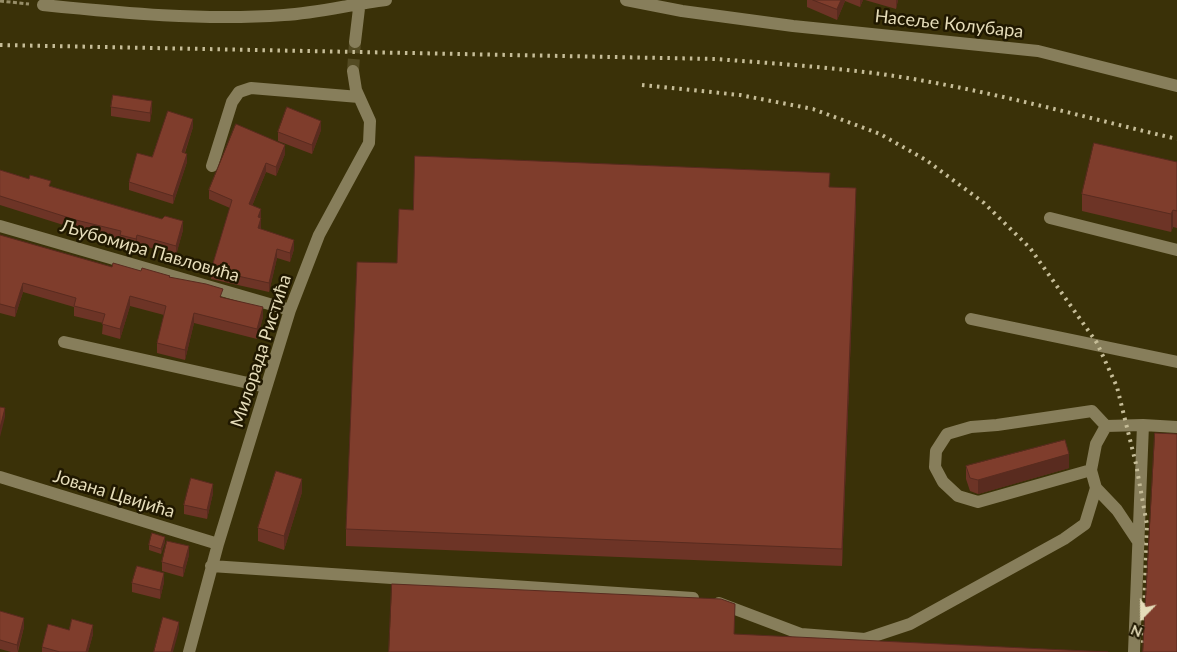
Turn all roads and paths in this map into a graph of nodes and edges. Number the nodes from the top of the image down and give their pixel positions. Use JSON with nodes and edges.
{"nodes":[{"id":1,"x":386,"y":0,"type":"edge"},
{"id":2,"x":626,"y":0,"type":"edge"},
{"id":3,"x":0,"y":1,"type":"edge"},
{"id":4,"x":361,"y":2,"type":"edge"},
{"id":5,"x":43,"y":5,"type":"joint"},
{"id":6,"x":355,"y":42,"type":"tunnel mouth"},
{"id":7,"x":353,"y":71,"type":"tunnel mouth"},
{"id":8,"x":1177,"y":86,"type":"edge"},
{"id":9,"x":359,"y":97,"type":"junction"},
{"id":10,"x":212,"y":166,"type":"dead end"},
{"id":11,"x":1050,"y":218,"type":"dead end"},
{"id":12,"x":0,"y":226,"type":"edge"},
{"id":13,"x":1177,"y":250,"type":"edge"},
{"id":14,"x":290,"y":310,"type":"junction"},
{"id":15,"x":971,"y":319,"type":"dead end"},
{"id":16,"x":64,"y":342,"type":"dead end"},
{"id":17,"x":1177,"y":362,"type":"edge"},
{"id":18,"x":266,"y":387,"type":"junction"},
{"id":19,"x":1143,"y":425,"type":"junction"},
{"id":20,"x":1106,"y":426,"type":"junction"},
{"id":21,"x":1177,"y":427,"type":"edge"},
{"id":22,"x":1091,"y":470,"type":"junction"},
{"id":23,"x":0,"y":477,"type":"edge"},
{"id":24,"x":1096,"y":488,"type":"junction"},
{"id":25,"x":1139,"y":543,"type":"junction"},
{"id":26,"x":218,"y":544,"type":"junction"},
{"id":27,"x":211,"y":566,"type":"junction"},
{"id":28,"x":189,"y":652,"type":"edge"},
{"id":29,"x":1134,"y":652,"type":"edge"}],
"edges":[{"from":1,"to":4,"type":"street"},
{"from":2,"to":8,"type":"street","name":"Насеље Колубара"},
{"from":3,"to":5,"type":"path"},
{"from":4,"to":5,"type":"street"},
{"from":4,"to":6,"type":"street"},
{"from":7,"to":9,"type":"street","name":"Милорада Ристића"},
{"from":9,"to":10,"type":"street"},
{"from":9,"to":14,"type":"street","name":"Милорада Ристића"},
{"from":11,"to":13,"type":"street"},
{"from":12,"to":14,"type":"street","name":"Љубомира Павловића"},
{"from":14,"to":18,"type":"street","name":"Милорада Ристића"},
{"from":15,"to":17,"type":"street"},
{"from":16,"to":18,"type":"street"},
{"from":18,"to":26,"type":"street","name":"Милорада Ристића"},
{"from":19,"to":20,"type":"street"},
{"from":19,"to":21,"type":"street"},
{"from":19,"to":25,"type":"street"},
{"from":20,"to":22,"type":"street"},
{"from":20,"to":22,"type":"street"},
{"from":22,"to":24,"type":"street"},
{"from":23,"to":26,"type":"street","name":"Јована Цвијића"},
{"from":24,"to":25,"type":"street"},
{"from":24,"to":27,"type":"street"},
{"from":25,"to":29,"type":"street"},
{"from":26,"to":27,"type":"street","name":"Милорада Ристића"},
{"from":27,"to":28,"type":"street","name":"Милорада Ристића"}]}
